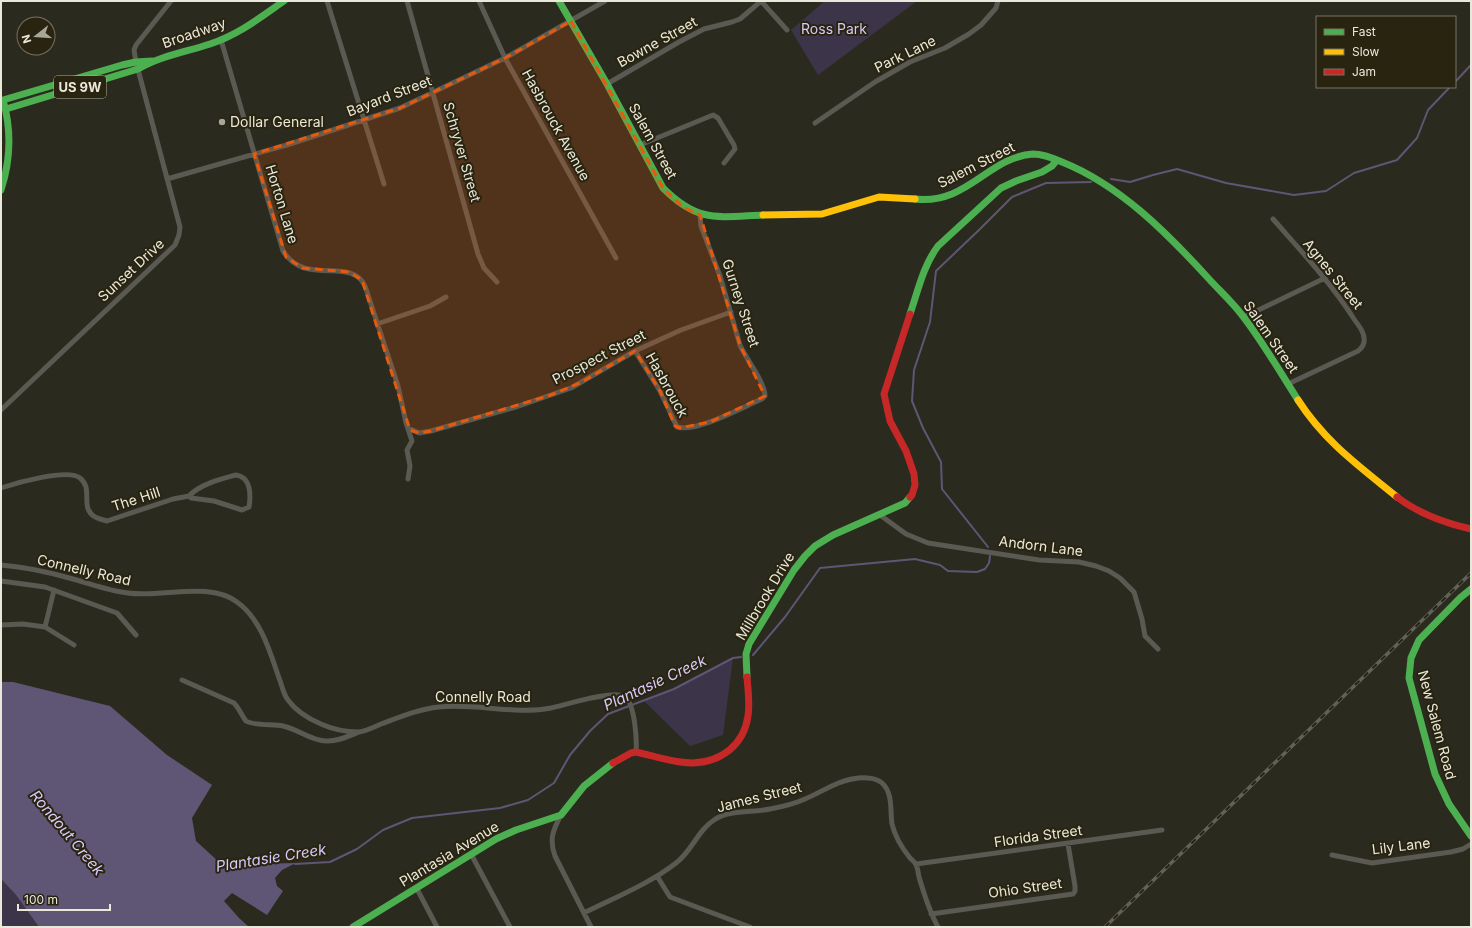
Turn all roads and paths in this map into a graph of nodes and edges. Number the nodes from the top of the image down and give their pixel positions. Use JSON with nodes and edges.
{"nodes":[{"id":1,"x":171,"y":1,"type":"edge"},
{"id":2,"x":284,"y":1,"type":"edge"},
{"id":3,"x":327,"y":1,"type":"edge"},
{"id":4,"x":407,"y":1,"type":"edge"},
{"id":5,"x":479,"y":1,"type":"edge"},
{"id":6,"x":559,"y":1,"type":"edge"},
{"id":7,"x":605,"y":1,"type":"edge"},
{"id":8,"x":761,"y":1,"type":"edge"},
{"id":9,"x":998,"y":1,"type":"edge"},
{"id":10,"x":571,"y":21,"type":"junction"},
{"id":11,"x":787,"y":30,"type":"dead end"},
{"id":12,"x":221,"y":40,"type":"junction"},
{"id":13,"x":505,"y":58,"type":"junction"},
{"id":14,"x":152,"y":61,"type":"junction"},
{"id":15,"x":136,"y":62,"type":"junction"},
{"id":16,"x":138,"y":69,"type":"junction"},
{"id":17,"x":607,"y":84,"type":"junction"},
{"id":18,"x":433,"y":93,"type":"junction"},
{"id":19,"x":2,"y":97,"type":"edge"},
{"id":20,"x":6,"y":109,"type":"junction"},
{"id":21,"x":364,"y":120,"type":"junction"},
{"id":22,"x":815,"y":123,"type":"dead end"},
{"id":23,"x":640,"y":145,"type":"junction"},
{"id":24,"x":254,"y":154,"type":"junction"},
{"id":25,"x":1057,"y":160,"type":"junction"},
{"id":26,"x":724,"y":163,"type":"dead end"},
{"id":27,"x":167,"y":179,"type":"junction"},
{"id":28,"x":384,"y":184,"type":"dead end"},
{"id":29,"x":1,"y":190,"type":"edge"},
{"id":30,"x":700,"y":215,"type":"junction"},
{"id":31,"x":1273,"y":219,"type":"dead end"},
{"id":32,"x":616,"y":258,"type":"dead end"},
{"id":33,"x":1325,"y":278,"type":"junction"},
{"id":34,"x":497,"y":282,"type":"dead end"},
{"id":35,"x":446,"y":297,"type":"dead end"},
{"id":36,"x":731,"y":312,"type":"junction"},
{"id":37,"x":1244,"y":317,"type":"junction"},
{"id":38,"x":377,"y":324,"type":"junction"},
{"id":39,"x":635,"y":351,"type":"junction"},
{"id":40,"x":1288,"y":384,"type":"junction"},
{"id":41,"x":1,"y":410,"type":"edge"},
{"id":42,"x":407,"y":427,"type":"junction"},
{"id":43,"x":680,"y":428,"type":"joint"},
{"id":44,"x":408,"y":479,"type":"dead end"},
{"id":45,"x":1,"y":488,"type":"edge"},
{"id":46,"x":189,"y":496,"type":"junction"},
{"id":47,"x":880,"y":515,"type":"junction"},
{"id":48,"x":1471,"y":529,"type":"edge"},
{"id":49,"x":1,"y":565,"type":"edge"},
{"id":50,"x":1,"y":581,"type":"edge"},
{"id":51,"x":1471,"y":589,"type":"edge"},
{"id":52,"x":54,"y":590,"type":"junction"},
{"id":53,"x":1,"y":625,"type":"edge"},
{"id":54,"x":45,"y":627,"type":"junction"},
{"id":55,"x":136,"y":635,"type":"dead end"},
{"id":56,"x":74,"y":645,"type":"dead end"},
{"id":57,"x":1158,"y":649,"type":"dead end"},
{"id":58,"x":182,"y":680,"type":"dead end"},
{"id":59,"x":360,"y":732,"type":"junction"},
{"id":60,"x":636,"y":752,"type":"junction"},
{"id":61,"x":561,"y":815,"type":"junction"},
{"id":62,"x":1162,"y":830,"type":"dead end"},
{"id":63,"x":1471,"y":836,"type":"edge"},
{"id":64,"x":1068,"y":844,"type":"junction"},
{"id":65,"x":1471,"y":844,"type":"edge"},
{"id":66,"x":471,"y":854,"type":"junction"},
{"id":67,"x":1332,"y":855,"type":"dead end"},
{"id":68,"x":916,"y":864,"type":"junction"},
{"id":69,"x":657,"y":876,"type":"junction"},
{"id":70,"x":417,"y":888,"type":"junction"},
{"id":71,"x":584,"y":913,"type":"junction"},
{"id":72,"x":931,"y":914,"type":"junction"},
{"id":73,"x":353,"y":927,"type":"edge"},
{"id":74,"x":437,"y":927,"type":"edge"},
{"id":75,"x":510,"y":927,"type":"edge"},
{"id":76,"x":591,"y":927,"type":"edge"},
{"id":77,"x":750,"y":927,"type":"edge"},
{"id":78,"x":938,"y":927,"type":"edge"}],
"edges":[{"from":1,"to":15,"type":"street"},
{"from":2,"to":12,"type":"main road","name":"Broadway","number":"US 9W"},
{"from":3,"to":21,"type":"street"},
{"from":4,"to":18,"type":"street","name":"Schryver Street"},
{"from":5,"to":13,"type":"street","name":"Hasbrouck Avenue"},
{"from":6,"to":10,"type":"main road","name":"Salem Street"},
{"from":7,"to":10,"type":"street","name":"Bayard Street"},
{"from":8,"to":11,"type":"street"},
{"from":8,"to":17,"type":"street","name":"Bowne Street"},
{"from":9,"to":22,"type":"street","name":"Park Lane"},
{"from":10,"to":13,"type":"street","name":"Bayard Street"},
{"from":10,"to":17,"type":"main road","name":"Salem Street"},
{"from":12,"to":14,"type":"main road","name":"Broadway","number":"US 9W"},
{"from":12,"to":24,"type":"street","name":"Horton Lane"},
{"from":13,"to":18,"type":"street","name":"Bayard Street"},
{"from":13,"to":32,"type":"street","name":"Hasbrouck Avenue"},
{"from":14,"to":15,"type":"main road","name":"Broadway","number":"US 9W"},
{"from":14,"to":16,"type":"main road","name":"Broadway","number":"US 9W"},
{"from":15,"to":16,"type":"street","name":"Sunset Drive"},
{"from":15,"to":19,"type":"main road","name":"Broadway","number":"US 9W"},
{"from":16,"to":20,"type":"main road","name":"Broadway","number":"US 9W"},
{"from":16,"to":27,"type":"street","name":"Sunset Drive"},
{"from":17,"to":23,"type":"main road","name":"Salem Street"},
{"from":18,"to":21,"type":"street","name":"Bayard Street"},
{"from":18,"to":34,"type":"street","name":"Schryver Street"},
{"from":19,"to":20,"type":"main road"},
{"from":20,"to":29,"type":"main road"},
{"from":21,"to":24,"type":"street","name":"Bayard Street"},
{"from":21,"to":28,"type":"street"},
{"from":23,"to":26,"type":"street"},
{"from":23,"to":30,"type":"main road","name":"Salem Street"},
{"from":24,"to":27,"type":"street","name":"Bayard Street"},
{"from":24,"to":38,"type":"street","name":"Horton Lane"},
{"from":25,"to":30,"type":"main road","name":"Salem Street"},
{"from":25,"to":37,"type":"main road","name":"Salem Street"},
{"from":25,"to":47,"type":"main road","name":"Millbrook Drive"},
{"from":27,"to":41,"type":"street","name":"Sunset Drive"},
{"from":30,"to":36,"type":"street","name":"Gurney Street"},
{"from":31,"to":33,"type":"street","name":"Agnes Street"},
{"from":33,"to":37,"type":"street"},
{"from":33,"to":40,"type":"street","name":"Agnes Street"},
{"from":35,"to":38,"type":"street"},
{"from":36,"to":39,"type":"street","name":"Prospect Street"},
{"from":36,"to":43,"type":"street","name":"Gurney Street"},
{"from":37,"to":40,"type":"main road","name":"Salem Street"},
{"from":38,"to":42,"type":"street","name":"Horton Lane"},
{"from":39,"to":42,"type":"street","name":"Prospect Street"},
{"from":39,"to":43,"type":"street","name":"Hasbrouck"},
{"from":40,"to":48,"type":"main road","name":"Salem Street"},
{"from":42,"to":44,"type":"street","name":"Horton Lane"},
{"from":45,"to":46,"type":"street","name":"The Hill"},
{"from":46,"to":46,"type":"street","name":"The Hill"},
{"from":47,"to":57,"type":"street","name":"Andorn Lane"},
{"from":47,"to":60,"type":"main road","name":"Millbrook Drive"},
{"from":49,"to":59,"type":"street","name":"Connelly Road"},
{"from":50,"to":52,"type":"street"},
{"from":51,"to":63,"type":"main road","name":"New Salem Road"},
{"from":52,"to":54,"type":"street"},
{"from":52,"to":55,"type":"street"},
{"from":53,"to":54,"type":"street"},
{"from":54,"to":56,"type":"street"},
{"from":58,"to":59,"type":"street"},
{"from":59,"to":60,"type":"street","name":"Connelly Road"},
{"from":60,"to":61,"type":"main road"},
{"from":61,"to":66,"type":"main road","name":"Plantasia Avenue"},
{"from":61,"to":71,"type":"street"},
{"from":62,"to":64,"type":"street","name":"Florida Street"},
{"from":64,"to":68,"type":"street","name":"Florida Street"},
{"from":64,"to":72,"type":"street","name":"Ohio Street"},
{"from":65,"to":67,"type":"street","name":"Lily Lane"},
{"from":66,"to":70,"type":"main road","name":"Plantasia Avenue"},
{"from":66,"to":75,"type":"street"},
{"from":68,"to":69,"type":"street","name":"James Street"},
{"from":68,"to":72,"type":"street","name":"James Street"},
{"from":69,"to":71,"type":"street","name":"James Street"},
{"from":69,"to":77,"type":"street"},
{"from":70,"to":73,"type":"main road","name":"Plantasia Avenue"},
{"from":70,"to":74,"type":"street"},
{"from":71,"to":76,"type":"street"},
{"from":72,"to":78,"type":"street","name":"James Street"}]}
